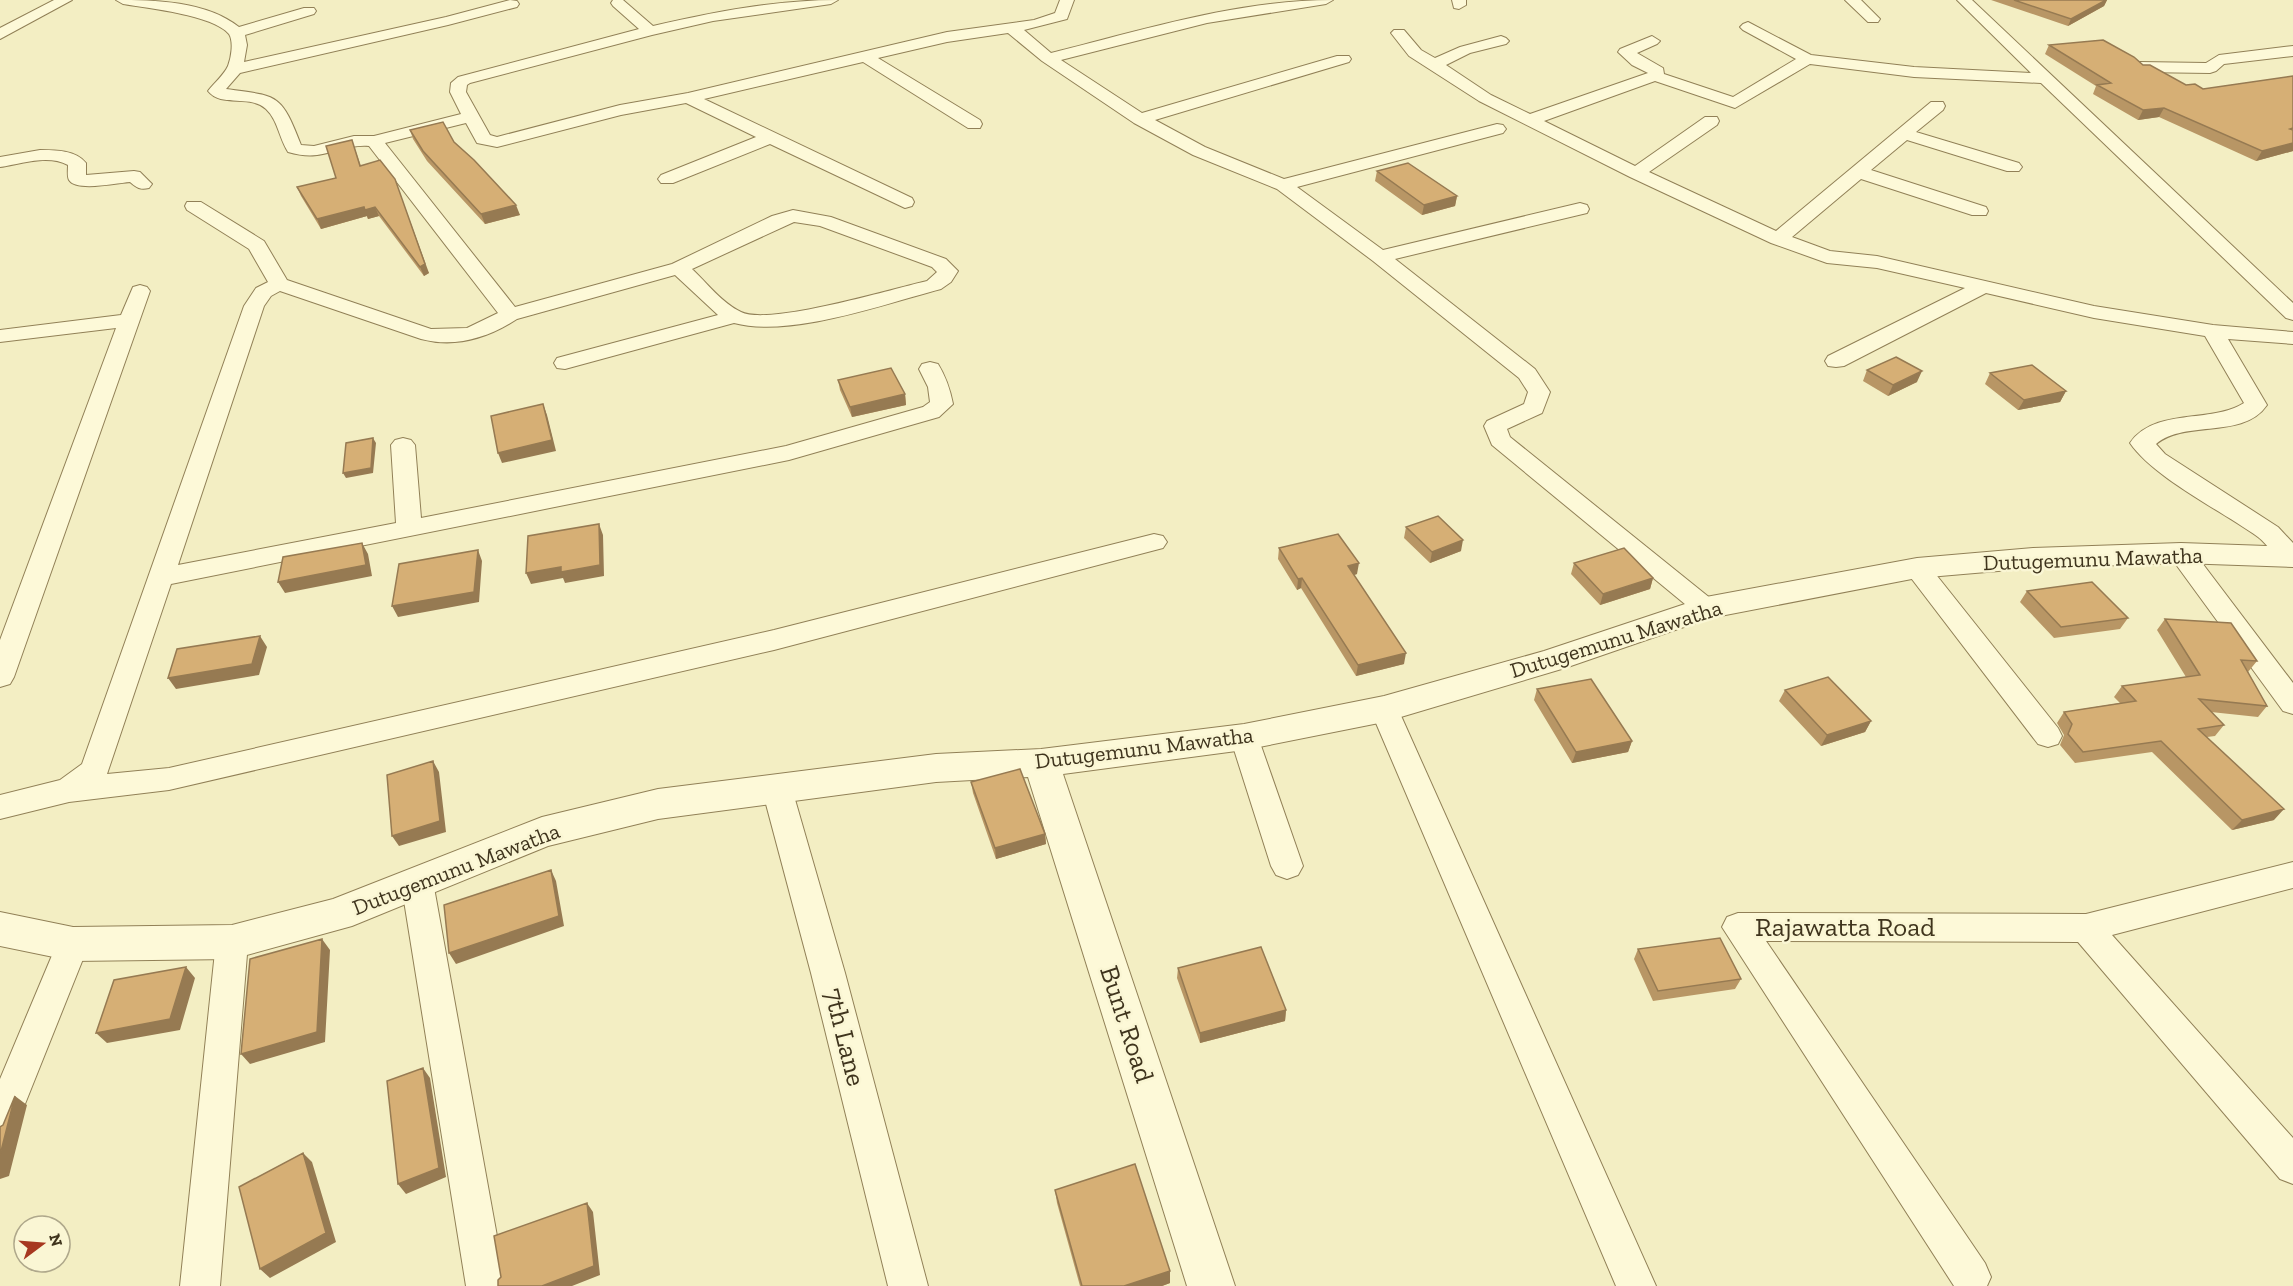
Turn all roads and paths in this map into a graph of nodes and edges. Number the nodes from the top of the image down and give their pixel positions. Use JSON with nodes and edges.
{"nodes":[{"id":1,"x":65,"y":0,"type":"edge"},
{"id":2,"x":123,"y":0,"type":"edge"},
{"id":3,"x":831,"y":0,"type":"edge"},
{"id":4,"x":1067,"y":0,"type":"edge"},
{"id":5,"x":1326,"y":0,"type":"edge"},
{"id":6,"x":1852,"y":0,"type":"edge"},
{"id":7,"x":1964,"y":0,"type":"edge"},
{"id":8,"x":618,"y":3,"type":"dead end"},
{"id":9,"x":512,"y":4,"type":"dead end"},
{"id":10,"x":309,"y":11,"type":"dead end"},
{"id":11,"x":1873,"y":19,"type":"dead end"},
{"id":12,"x":1748,"y":27,"type":"dead end"},
{"id":13,"x":1012,"y":28,"type":"junction"},
{"id":14,"x":650,"y":31,"type":"junction"},
{"id":15,"x":236,"y":33,"type":"junction"},
{"id":16,"x":1399,"y":33,"type":"dead end"},
{"id":17,"x":0,"y":34,"type":"edge"},
{"id":18,"x":1501,"y":41,"type":"dead end"},
{"id":19,"x":1652,"y":41,"type":"dead end"},
{"id":20,"x":2293,"y":51,"type":"edge"},
{"id":21,"x":866,"y":57,"type":"junction"},
{"id":22,"x":1048,"y":58,"type":"junction"},
{"id":23,"x":1343,"y":59,"type":"dead end"},
{"id":24,"x":1807,"y":59,"type":"junction"},
{"id":25,"x":1434,"y":64,"type":"junction"},
{"id":26,"x":2140,"y":67,"type":"edge"},
{"id":27,"x":236,"y":69,"type":"junction"},
{"id":28,"x":1655,"y":76,"type":"junction"},
{"id":29,"x":2045,"y":78,"type":"junction"},
{"id":30,"x":688,"y":98,"type":"junction"},
{"id":31,"x":1937,"y":106,"type":"dead end"},
{"id":32,"x":470,"y":117,"type":"junction"},
{"id":33,"x":1140,"y":119,"type":"junction"},
{"id":34,"x":1529,"y":120,"type":"junction"},
{"id":35,"x":1711,"y":121,"type":"dead end"},
{"id":36,"x":974,"y":124,"type":"dead end"},
{"id":37,"x":1497,"y":129,"type":"dead end"},
{"id":38,"x":1904,"y":134,"type":"junction"},
{"id":39,"x":771,"y":137,"type":"junction"},
{"id":40,"x":374,"y":141,"type":"junction"},
{"id":41,"x":0,"y":162,"type":"edge"},
{"id":42,"x":2013,"y":167,"type":"dead end"},
{"id":43,"x":1858,"y":172,"type":"junction"},
{"id":44,"x":1636,"y":173,"type":"junction"},
{"id":45,"x":667,"y":178,"type":"dead end"},
{"id":46,"x":143,"y":184,"type":"dead end"},
{"id":47,"x":1283,"y":185,"type":"junction"},
{"id":48,"x":905,"y":202,"type":"dead end"},
{"id":49,"x":194,"y":206,"type":"dead end"},
{"id":50,"x":1580,"y":209,"type":"dead end"},
{"id":51,"x":1979,"y":211,"type":"dead end"},
{"id":52,"x":1778,"y":239,"type":"junction"},
{"id":53,"x":1380,"y":257,"type":"junction"},
{"id":54,"x":679,"y":267,"type":"junction"},
{"id":55,"x":279,"y":284,"type":"junction"},
{"id":56,"x":1983,"y":287,"type":"junction"},
{"id":57,"x":140,"y":291,"type":"dead end"},
{"id":58,"x":2293,"y":314,"type":"edge"},
{"id":59,"x":510,"y":315,"type":"junction"},
{"id":60,"x":734,"y":317,"type":"junction"},
{"id":61,"x":129,"y":320,"type":"junction"},
{"id":62,"x":2213,"y":331,"type":"junction"},
{"id":63,"x":0,"y":336,"type":"edge"},
{"id":64,"x":2293,"y":338,"type":"edge"},
{"id":65,"x":1836,"y":361,"type":"dead end"},
{"id":66,"x":565,"y":363,"type":"dead end"},
{"id":67,"x":930,"y":369,"type":"dead end"},
{"id":68,"x":403,"y":445,"type":"dead end"},
{"id":69,"x":409,"y":528,"type":"junction"},
{"id":70,"x":1154,"y":542,"type":"dead end"},
{"id":71,"x":2181,"y":553,"type":"junction"},
{"id":72,"x":2293,"y":557,"type":"edge"},
{"id":73,"x":1917,"y":568,"type":"junction"},
{"id":74,"x":162,"y":577,"type":"junction"},
{"id":75,"x":1706,"y":608,"type":"junction"},
{"id":76,"x":0,"y":677,"type":"edge"},
{"id":77,"x":2293,"y":704,"type":"edge"},
{"id":78,"x":1384,"y":709,"type":"junction"},
{"id":79,"x":2048,"y":736,"type":"dead end"},
{"id":80,"x":1244,"y":737,"type":"junction"},
{"id":81,"x":1041,"y":763,"type":"junction"},
{"id":82,"x":777,"y":789,"type":"junction"},
{"id":83,"x":69,"y":790,"type":"junction"},
{"id":84,"x":0,"y":807,"type":"edge"},
{"id":85,"x":1287,"y":866,"type":"dead end"},
{"id":86,"x":2293,"y":875,"type":"edge"},
{"id":87,"x":417,"y":882,"type":"junction"},
{"id":88,"x":2086,"y":928,"type":"junction"},
{"id":89,"x":0,"y":929,"type":"edge"},
{"id":90,"x":232,"y":942,"type":"junction"},
{"id":91,"x":73,"y":944,"type":"junction"},
{"id":92,"x":0,"y":1122,"type":"edge"},
{"id":93,"x":2293,"y":1166,"type":"edge"},
{"id":94,"x":1971,"y":1277,"type":"dead end"},
{"id":95,"x":200,"y":1286,"type":"edge"},
{"id":96,"x":486,"y":1286,"type":"edge"},
{"id":97,"x":908,"y":1286,"type":"edge"},
{"id":98,"x":1211,"y":1286,"type":"edge"},
{"id":99,"x":1636,"y":1286,"type":"edge"}],
"edges":[{"from":1,"to":17,"type":"street"},
{"from":2,"to":15,"type":"street"},
{"from":3,"to":14,"type":"street"},
{"from":4,"to":13,"type":"street"},
{"from":5,"to":22,"type":"street"},
{"from":6,"to":11,"type":"street"},
{"from":7,"to":29,"type":"street"},
{"from":8,"to":14,"type":"street"},
{"from":9,"to":27,"type":"street"},
{"from":10,"to":15,"type":"street"},
{"from":12,"to":24,"type":"street"},
{"from":13,"to":21,"type":"street"},
{"from":13,"to":22,"type":"street"},
{"from":14,"to":32,"type":"street"},
{"from":15,"to":27,"type":"street"},
{"from":16,"to":25,"type":"street"},
{"from":18,"to":25,"type":"street"},
{"from":19,"to":28,"type":"street"},
{"from":20,"to":26,"type":"street"},
{"from":21,"to":30,"type":"street"},
{"from":21,"to":36,"type":"street"},
{"from":22,"to":33,"type":"street"},
{"from":23,"to":33,"type":"street"},
{"from":24,"to":28,"type":"street"},
{"from":24,"to":29,"type":"street"},
{"from":25,"to":34,"type":"street"},
{"from":27,"to":40,"type":"street"},
{"from":28,"to":34,"type":"street"},
{"from":29,"to":58,"type":"street"},
{"from":30,"to":32,"type":"street"},
{"from":30,"to":39,"type":"street"},
{"from":31,"to":38,"type":"street"},
{"from":32,"to":40,"type":"street"},
{"from":33,"to":47,"type":"street"},
{"from":34,"to":44,"type":"street"},
{"from":35,"to":44,"type":"street"},
{"from":37,"to":47,"type":"street"},
{"from":38,"to":42,"type":"street"},
{"from":38,"to":43,"type":"street"},
{"from":39,"to":45,"type":"street"},
{"from":39,"to":48,"type":"street"},
{"from":40,"to":59,"type":"street"},
{"from":41,"to":46,"type":"street"},
{"from":43,"to":51,"type":"street"},
{"from":43,"to":52,"type":"street"},
{"from":44,"to":52,"type":"street"},
{"from":47,"to":53,"type":"street"},
{"from":49,"to":55,"type":"street"},
{"from":50,"to":53,"type":"street"},
{"from":52,"to":56,"type":"street"},
{"from":53,"to":75,"type":"street"},
{"from":54,"to":59,"type":"street"},
{"from":54,"to":60,"type":"street"},
{"from":54,"to":60,"type":"street"},
{"from":55,"to":59,"type":"street"},
{"from":55,"to":74,"type":"street"},
{"from":56,"to":62,"type":"street"},
{"from":56,"to":65,"type":"street"},
{"from":57,"to":61,"type":"street"},
{"from":60,"to":66,"type":"street"},
{"from":61,"to":63,"type":"street"},
{"from":61,"to":76,"type":"street"},
{"from":62,"to":64,"type":"street"},
{"from":62,"to":72,"type":"street"},
{"from":67,"to":69,"type":"street"},
{"from":68,"to":69,"type":"street"},
{"from":69,"to":74,"type":"street"},
{"from":70,"to":83,"type":"street"},
{"from":71,"to":72,"type":"street","name":"Dutugemunu Mawatha"},
{"from":71,"to":73,"type":"street","name":"Dutugemunu Mawatha"},
{"from":71,"to":77,"type":"street"},
{"from":73,"to":75,"type":"street","name":"Dutugemunu Mawatha"},
{"from":73,"to":79,"type":"street"},
{"from":74,"to":83,"type":"street"},
{"from":75,"to":78,"type":"street","name":"Dutugemunu Mawatha"},
{"from":78,"to":80,"type":"street","name":"Dutugemunu Mawatha"},
{"from":78,"to":99,"type":"street"},
{"from":80,"to":81,"type":"street","name":"Dutugemunu Mawatha"},
{"from":80,"to":85,"type":"street"},
{"from":81,"to":82,"type":"street","name":"Dutugemunu Mawatha"},
{"from":81,"to":98,"type":"street","name":"Bunt Road"},
{"from":82,"to":87,"type":"street","name":"Dutugemunu Mawatha"},
{"from":82,"to":97,"type":"street","name":"7th Lane"},
{"from":83,"to":84,"type":"street"},
{"from":86,"to":88,"type":"street","name":"Rajawatta Road"},
{"from":87,"to":90,"type":"street","name":"Dutugemunu Mawatha"},
{"from":87,"to":96,"type":"street"},
{"from":88,"to":93,"type":"street"},
{"from":88,"to":94,"type":"street","name":"Rajawatta Road"},
{"from":89,"to":91,"type":"street","name":"Dutugemunu Mawatha"},
{"from":90,"to":91,"type":"street","name":"Dutugemunu Mawatha"},
{"from":90,"to":95,"type":"street"},
{"from":91,"to":92,"type":"street"}]}
